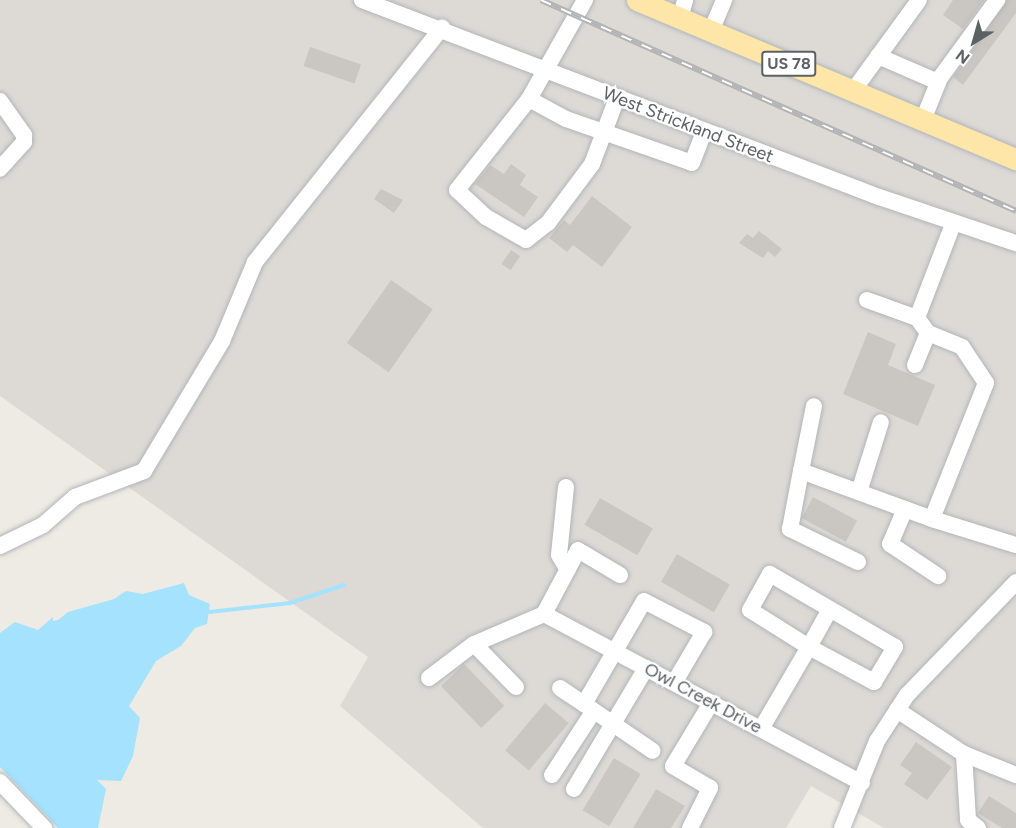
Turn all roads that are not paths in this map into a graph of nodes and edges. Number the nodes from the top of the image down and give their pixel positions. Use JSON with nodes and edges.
{"nodes":[{"id":1,"x":362,"y":0,"type":"edge"},
{"id":2,"x":585,"y":0,"type":"edge"},
{"id":3,"x":636,"y":0,"type":"edge"},
{"id":4,"x":724,"y":0,"type":"edge"},
{"id":5,"x":919,"y":0,"type":"edge"},
{"id":6,"x":997,"y":0,"type":"edge"},
{"id":7,"x":682,"y":9,"type":"edge"},
{"id":8,"x":442,"y":28,"type":"junction"},
{"id":9,"x":711,"y":31,"type":"junction"},
{"id":10,"x":878,"y":56,"type":"junction"},
{"id":11,"x":548,"y":68,"type":"junction"},
{"id":12,"x":938,"y":82,"type":"junction"},
{"id":13,"x":853,"y":91,"type":"junction"},
{"id":14,"x":617,"y":98,"type":"junction"},
{"id":15,"x":529,"y":99,"type":"junction"},
{"id":16,"x":0,"y":100,"type":"edge"},
{"id":17,"x":923,"y":120,"type":"junction"},
{"id":18,"x":704,"y":132,"type":"junction"},
{"id":19,"x":602,"y":133,"type":"junction"},
{"id":20,"x":1016,"y":159,"type":"edge"},
{"id":21,"x":0,"y":169,"type":"edge"},
{"id":22,"x":953,"y":224,"type":"junction"},
{"id":23,"x":1016,"y":243,"type":"edge"},
{"id":24,"x":867,"y":300,"type":"dead end"},
{"id":25,"x":917,"y":318,"type":"junction"},
{"id":26,"x":928,"y":333,"type":"junction"},
{"id":27,"x":915,"y":365,"type":"dead end"},
{"id":28,"x":814,"y":406,"type":"dead end"},
{"id":29,"x":881,"y":422,"type":"dead end"},
{"id":30,"x":801,"y":471,"type":"junction"},
{"id":31,"x":566,"y":487,"type":"dead end"},
{"id":32,"x":859,"y":492,"type":"junction"},
{"id":33,"x":905,"y":509,"type":"junction"},
{"id":34,"x":932,"y":519,"type":"junction"},
{"id":35,"x":1016,"y":545,"type":"edge"},
{"id":36,"x":0,"y":546,"type":"edge"},
{"id":37,"x":858,"y":562,"type":"dead end"},
{"id":38,"x":568,"y":570,"type":"junction"},
{"id":39,"x":620,"y":575,"type":"dead end"},
{"id":40,"x":938,"y":576,"type":"dead end"},
{"id":41,"x":1016,"y":582,"type":"edge"},
{"id":42,"x":830,"y":609,"type":"junction"},
{"id":43,"x":544,"y":614,"type":"junction"},
{"id":44,"x":474,"y":644,"type":"junction"},
{"id":45,"x":809,"y":647,"type":"junction"},
{"id":46,"x":615,"y":652,"type":"junction"},
{"id":47,"x":646,"y":668,"type":"junction"},
{"id":48,"x":429,"y":678,"type":"dead end"},
{"id":49,"x":674,"y":683,"type":"junction"},
{"id":50,"x":516,"y":687,"type":"dead end"},
{"id":51,"x":560,"y":688,"type":"dead end"},
{"id":52,"x":711,"y":703,"type":"junction"},
{"id":53,"x":588,"y":708,"type":"junction"},
{"id":54,"x":897,"y":710,"type":"junction"},
{"id":55,"x":612,"y":724,"type":"junction"},
{"id":56,"x":760,"y":729,"type":"junction"},
{"id":57,"x":653,"y":751,"type":"dead end"},
{"id":58,"x":964,"y":754,"type":"junction"},
{"id":59,"x":552,"y":775,"type":"dead end"},
{"id":60,"x":1016,"y":775,"type":"edge"},
{"id":61,"x":0,"y":782,"type":"edge"},
{"id":62,"x":862,"y":783,"type":"junction"},
{"id":63,"x":574,"y":789,"type":"dead end"},
{"id":64,"x":44,"y":828,"type":"edge"},
{"id":65,"x":690,"y":828,"type":"edge"},
{"id":66,"x":842,"y":828,"type":"edge"},
{"id":67,"x":978,"y":828,"type":"edge"}],
"edges":[{"from":1,"to":8,"type":"street","name":"West Strickland Street"},
{"from":2,"to":11,"type":"street"},
{"from":3,"to":7,"type":"main road","number":"US 78"},
{"from":4,"to":9,"type":"street"},
{"from":5,"to":10,"type":"street"},
{"from":6,"to":12,"type":"street"},
{"from":7,"to":9,"type":"main road","number":"US 78"},
{"from":8,"to":11,"type":"street","name":"West Strickland Street"},
{"from":8,"to":36,"type":"street"},
{"from":9,"to":13,"type":"main road","number":"US 78"},
{"from":10,"to":12,"type":"street"},
{"from":10,"to":13,"type":"street"},
{"from":11,"to":14,"type":"street","name":"West Strickland Street"},
{"from":11,"to":15,"type":"street"},
{"from":12,"to":17,"type":"street"},
{"from":13,"to":17,"type":"main road","number":"US 78"},
{"from":14,"to":18,"type":"street","name":"West Strickland Street"},
{"from":14,"to":19,"type":"street"},
{"from":15,"to":19,"type":"street"},
{"from":15,"to":19,"type":"street"},
{"from":16,"to":21,"type":"street"},
{"from":17,"to":20,"type":"main road","number":"US 78"},
{"from":18,"to":19,"type":"street"},
{"from":18,"to":22,"type":"street","name":"West Strickland Street"},
{"from":22,"to":23,"type":"street","name":"West Strickland Street"},
{"from":22,"to":25,"type":"street"},
{"from":24,"to":25,"type":"street"},
{"from":25,"to":26,"type":"street"},
{"from":26,"to":27,"type":"street"},
{"from":26,"to":34,"type":"street"},
{"from":28,"to":30,"type":"street"},
{"from":29,"to":32,"type":"street"},
{"from":30,"to":32,"type":"street"},
{"from":30,"to":37,"type":"street"},
{"from":31,"to":38,"type":"street"},
{"from":32,"to":33,"type":"street"},
{"from":33,"to":34,"type":"street"},
{"from":33,"to":40,"type":"street"},
{"from":34,"to":35,"type":"street"},
{"from":38,"to":39,"type":"street"},
{"from":38,"to":43,"type":"street"},
{"from":41,"to":54,"type":"street"},
{"from":42,"to":45,"type":"street"},
{"from":42,"to":45,"type":"street"},
{"from":42,"to":45,"type":"street"},
{"from":43,"to":44,"type":"street"},
{"from":43,"to":46,"type":"street","name":"Owl Creek Drive"},
{"from":44,"to":48,"type":"street"},
{"from":44,"to":50,"type":"street"},
{"from":45,"to":56,"type":"street"},
{"from":46,"to":47,"type":"street","name":"Owl Creek Drive"},
{"from":46,"to":49,"type":"street"},
{"from":46,"to":53,"type":"street"},
{"from":47,"to":49,"type":"street","name":"Owl Creek Drive"},
{"from":47,"to":55,"type":"street"},
{"from":49,"to":52,"type":"street","name":"Owl Creek Drive"},
{"from":51,"to":53,"type":"street"},
{"from":52,"to":56,"type":"street","name":"Owl Creek Drive"},
{"from":52,"to":65,"type":"street"},
{"from":53,"to":55,"type":"street"},
{"from":53,"to":59,"type":"street"},
{"from":54,"to":58,"type":"street"},
{"from":54,"to":62,"type":"street"},
{"from":55,"to":57,"type":"street"},
{"from":55,"to":63,"type":"street"},
{"from":56,"to":62,"type":"street","name":"Owl Creek Drive"},
{"from":58,"to":60,"type":"street"},
{"from":58,"to":67,"type":"street"},
{"from":61,"to":64,"type":"street"},
{"from":62,"to":66,"type":"street"}]}
